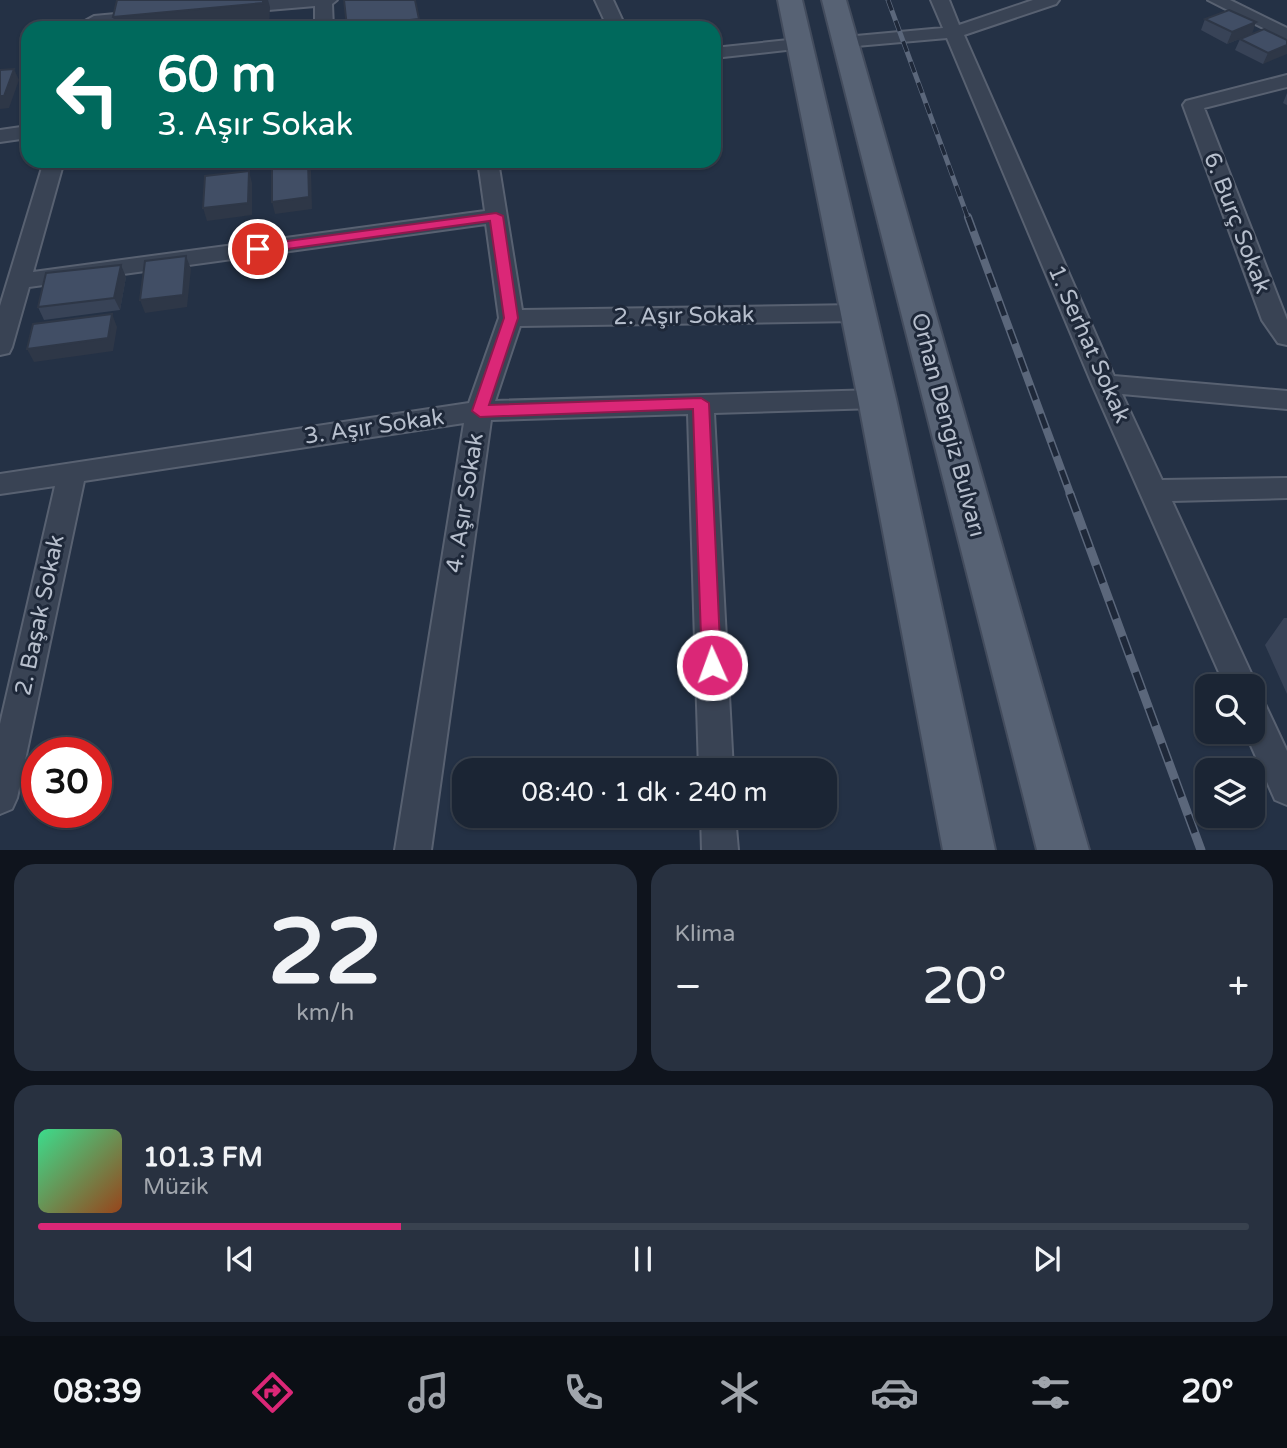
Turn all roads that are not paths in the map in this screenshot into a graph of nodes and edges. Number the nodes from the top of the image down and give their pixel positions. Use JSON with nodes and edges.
{"nodes":[{"id":1,"x":100,"y":0,"type":"edge"},
{"id":2,"x":323,"y":0,"type":"edge"},
{"id":3,"x":328,"y":0,"type":"edge"},
{"id":4,"x":604,"y":0,"type":"edge"},
{"id":5,"x":790,"y":0,"type":"edge"},
{"id":6,"x":834,"y":0,"type":"edge"},
{"id":7,"x":940,"y":0,"type":"edge"},
{"id":8,"x":1050,"y":0,"type":"edge"},
{"id":9,"x":1217,"y":0,"type":"edge"},
{"id":10,"x":215,"y":10,"type":"edge"},
{"id":11,"x":162,"y":15,"type":"edge"},
{"id":12,"x":94,"y":21,"type":"edge"},
{"id":13,"x":116,"y":21,"type":"edge"},
{"id":14,"x":324,"y":21,"type":"edge"},
{"id":15,"x":614,"y":21,"type":"edge"},
{"id":16,"x":955,"y":32,"type":"junction"},
{"id":17,"x":1287,"y":35,"type":"edge"},
{"id":18,"x":845,"y":42,"type":"junction"},
{"id":19,"x":798,"y":44,"type":"junction"},
{"id":20,"x":721,"y":52,"type":"edge"},
{"id":21,"x":1287,"y":81,"type":"edge"},
{"id":22,"x":21,"y":133,"type":"edge"},
{"id":23,"x":0,"y":136,"type":"edge"},
{"id":24,"x":52,"y":168,"type":"edge"},
{"id":25,"x":489,"y":168,"type":"edge"},
{"id":26,"x":496,"y":216,"type":"junction"},
{"id":27,"x":19,"y":282,"type":"junction"},
{"id":28,"x":857,"y":313,"type":"junction"},
{"id":29,"x":511,"y":318,"type":"junction"},
{"id":30,"x":1287,"y":337,"type":"edge"},
{"id":31,"x":0,"y":347,"type":"edge"},
{"id":32,"x":1105,"y":384,"type":"junction"},
{"id":33,"x":877,"y":399,"type":"junction"},
{"id":34,"x":1287,"y":400,"type":"edge"},
{"id":35,"x":701,"y":403,"type":"junction"},
{"id":36,"x":480,"y":411,"type":"junction"},
{"id":37,"x":72,"y":472,"type":"junction"},
{"id":38,"x":0,"y":484,"type":"edge"},
{"id":39,"x":1287,"y":488,"type":"edge"},
{"id":40,"x":1155,"y":491,"type":"junction"},
{"id":41,"x":1236,"y":674,"type":"edge"},
{"id":42,"x":1265,"y":739,"type":"edge"},
{"id":43,"x":716,"y":758,"type":"edge"},
{"id":44,"x":1287,"y":789,"type":"edge"},
{"id":45,"x":0,"y":799,"type":"edge"},
{"id":46,"x":719,"y":828,"type":"edge"},
{"id":47,"x":413,"y":849,"type":"edge"},
{"id":48,"x":720,"y":849,"type":"edge"},
{"id":49,"x":969,"y":849,"type":"edge"},
{"id":50,"x":1063,"y":849,"type":"edge"}],
"edges":[{"from":1,"to":12,"type":"street"},
{"from":2,"to":3,"type":"street"},
{"from":2,"to":10,"type":"street"},
{"from":2,"to":14,"type":"street"},
{"from":4,"to":15,"type":"street"},
{"from":5,"to":19,"type":"main road"},
{"from":6,"to":18,"type":"main road","name":"Orhan Dengiz Bulvarı"},
{"from":7,"to":16,"type":"street","name":"1. Serhat Sokak"},
{"from":8,"to":16,"type":"street"},
{"from":9,"to":17,"type":"street"},
{"from":11,"to":13,"type":"street"},
{"from":16,"to":18,"type":"street"},
{"from":16,"to":32,"type":"street","name":"1. Serhat Sokak"},
{"from":18,"to":50,"type":"main road","name":"Orhan Dengiz Bulvarı"},
{"from":19,"to":20,"type":"street"},
{"from":19,"to":28,"type":"main road"},
{"from":21,"to":30,"type":"street","name":"6. Burç Sokak"},
{"from":22,"to":23,"type":"street"},
{"from":24,"to":27,"type":"street"},
{"from":25,"to":26,"type":"street","name":"4. Aşır Sokak"},
{"from":26,"to":27,"type":"street"},
{"from":26,"to":29,"type":"street","name":"4. Aşır Sokak"},
{"from":27,"to":31,"type":"street"},
{"from":28,"to":29,"type":"street","name":"2. Aşır Sokak"},
{"from":28,"to":33,"type":"main road"},
{"from":29,"to":36,"type":"street","name":"4. Aşır Sokak"},
{"from":32,"to":34,"type":"street"},
{"from":32,"to":40,"type":"street","name":"1. Serhat Sokak"},
{"from":33,"to":35,"type":"street","name":"3. Aşır Sokak"},
{"from":33,"to":49,"type":"main road"},
{"from":35,"to":36,"type":"street","name":"3. Aşır Sokak"},
{"from":35,"to":43,"type":"street"},
{"from":36,"to":37,"type":"street","name":"3. Aşır Sokak"},
{"from":36,"to":47,"type":"street","name":"4. Aşır Sokak"},
{"from":37,"to":38,"type":"street","name":"3. Aşır Sokak"},
{"from":37,"to":45,"type":"street","name":"2. Başak Sokak"},
{"from":39,"to":40,"type":"street"},
{"from":40,"to":41,"type":"street","name":"1. Serhat Sokak"},
{"from":42,"to":44,"type":"street"},
{"from":46,"to":48,"type":"street"}]}
